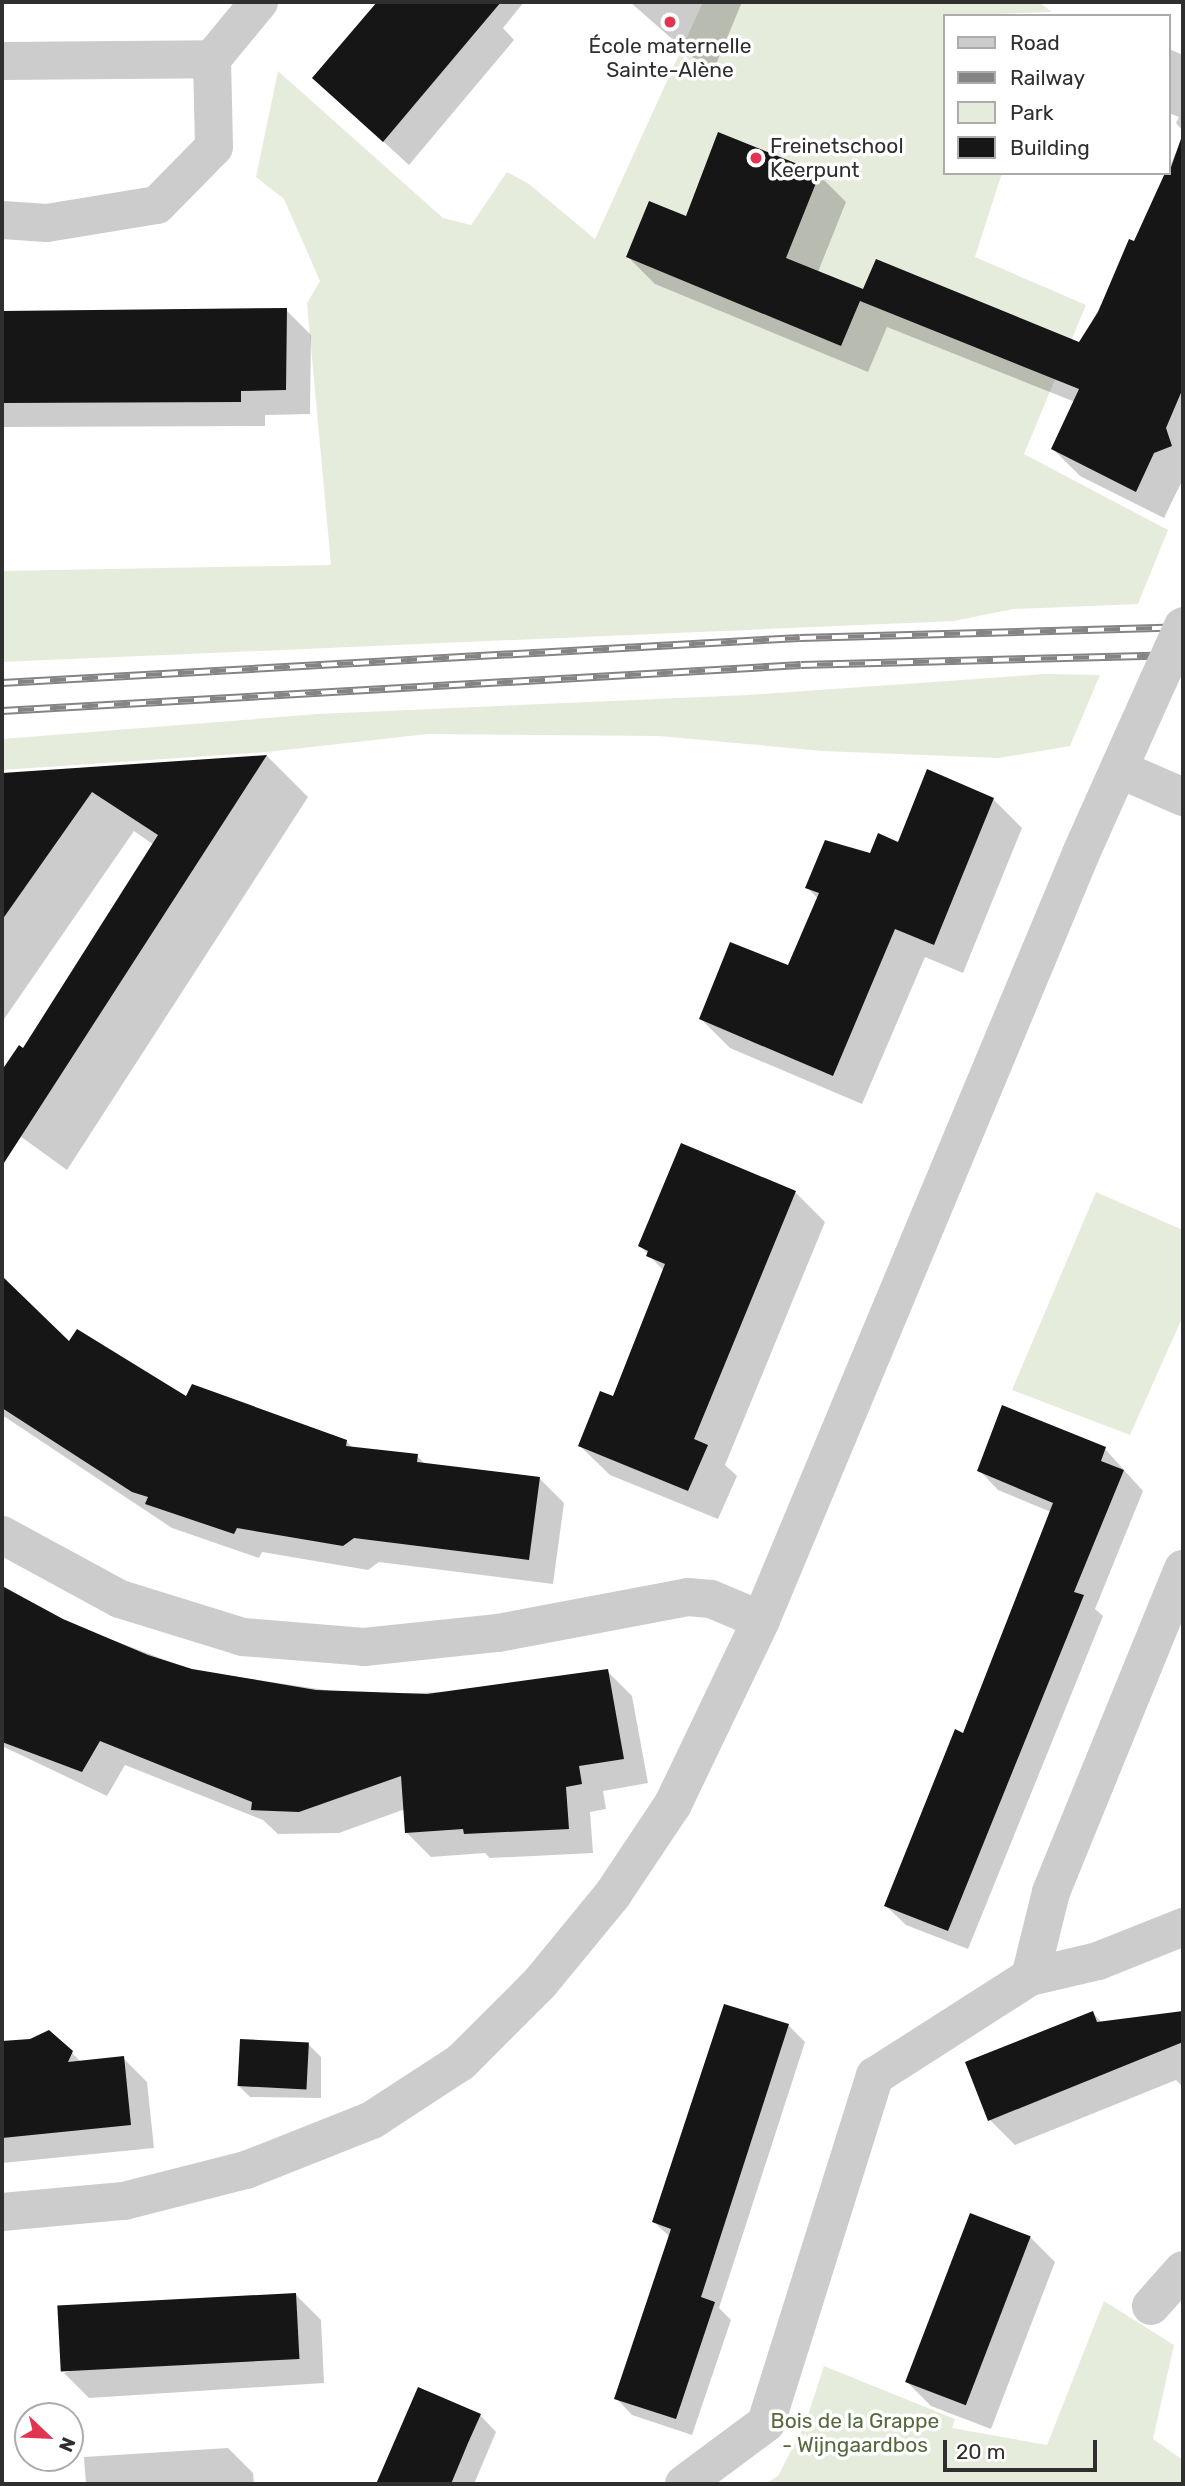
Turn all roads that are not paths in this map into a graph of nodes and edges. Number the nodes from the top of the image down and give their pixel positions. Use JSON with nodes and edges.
{"nodes":[{"id":1,"x":259,"y":2,"type":"edge"},
{"id":2,"x":212,"y":59,"type":"junction"},
{"id":3,"x":2,"y":61,"type":"edge"},
{"id":4,"x":2,"y":219,"type":"edge"},
{"id":5,"x":1183,"y":626,"type":"edge"},
{"id":6,"x":1119,"y":769,"type":"junction"},
{"id":7,"x":1183,"y":797,"type":"edge"},
{"id":8,"x":2,"y":1535,"type":"edge"},
{"id":9,"x":1183,"y":1569,"type":"edge"},
{"id":10,"x":761,"y":1620,"type":"junction"},
{"id":11,"x":1183,"y":1927,"type":"edge"},
{"id":12,"x":1030,"y":1977,"type":"junction"},
{"id":13,"x":2,"y":2212,"type":"edge"},
{"id":14,"x":1183,"y":2270,"type":"edge"},
{"id":15,"x":1151,"y":2306,"type":"dead end"},
{"id":16,"x":684,"y":2484,"type":"edge"}],
"edges":[{"from":1,"to":2,"type":"street"},
{"from":2,"to":3,"type":"street"},
{"from":2,"to":4,"type":"street"},
{"from":5,"to":6,"type":"street","bridge":true},
{"from":6,"to":7,"type":"street"},
{"from":6,"to":10,"type":"street"},
{"from":8,"to":10,"type":"street"},
{"from":9,"to":12,"type":"street"},
{"from":10,"to":13,"type":"street"},
{"from":11,"to":12,"type":"street"},
{"from":12,"to":16,"type":"street"},
{"from":14,"to":15,"type":"street"}]}
